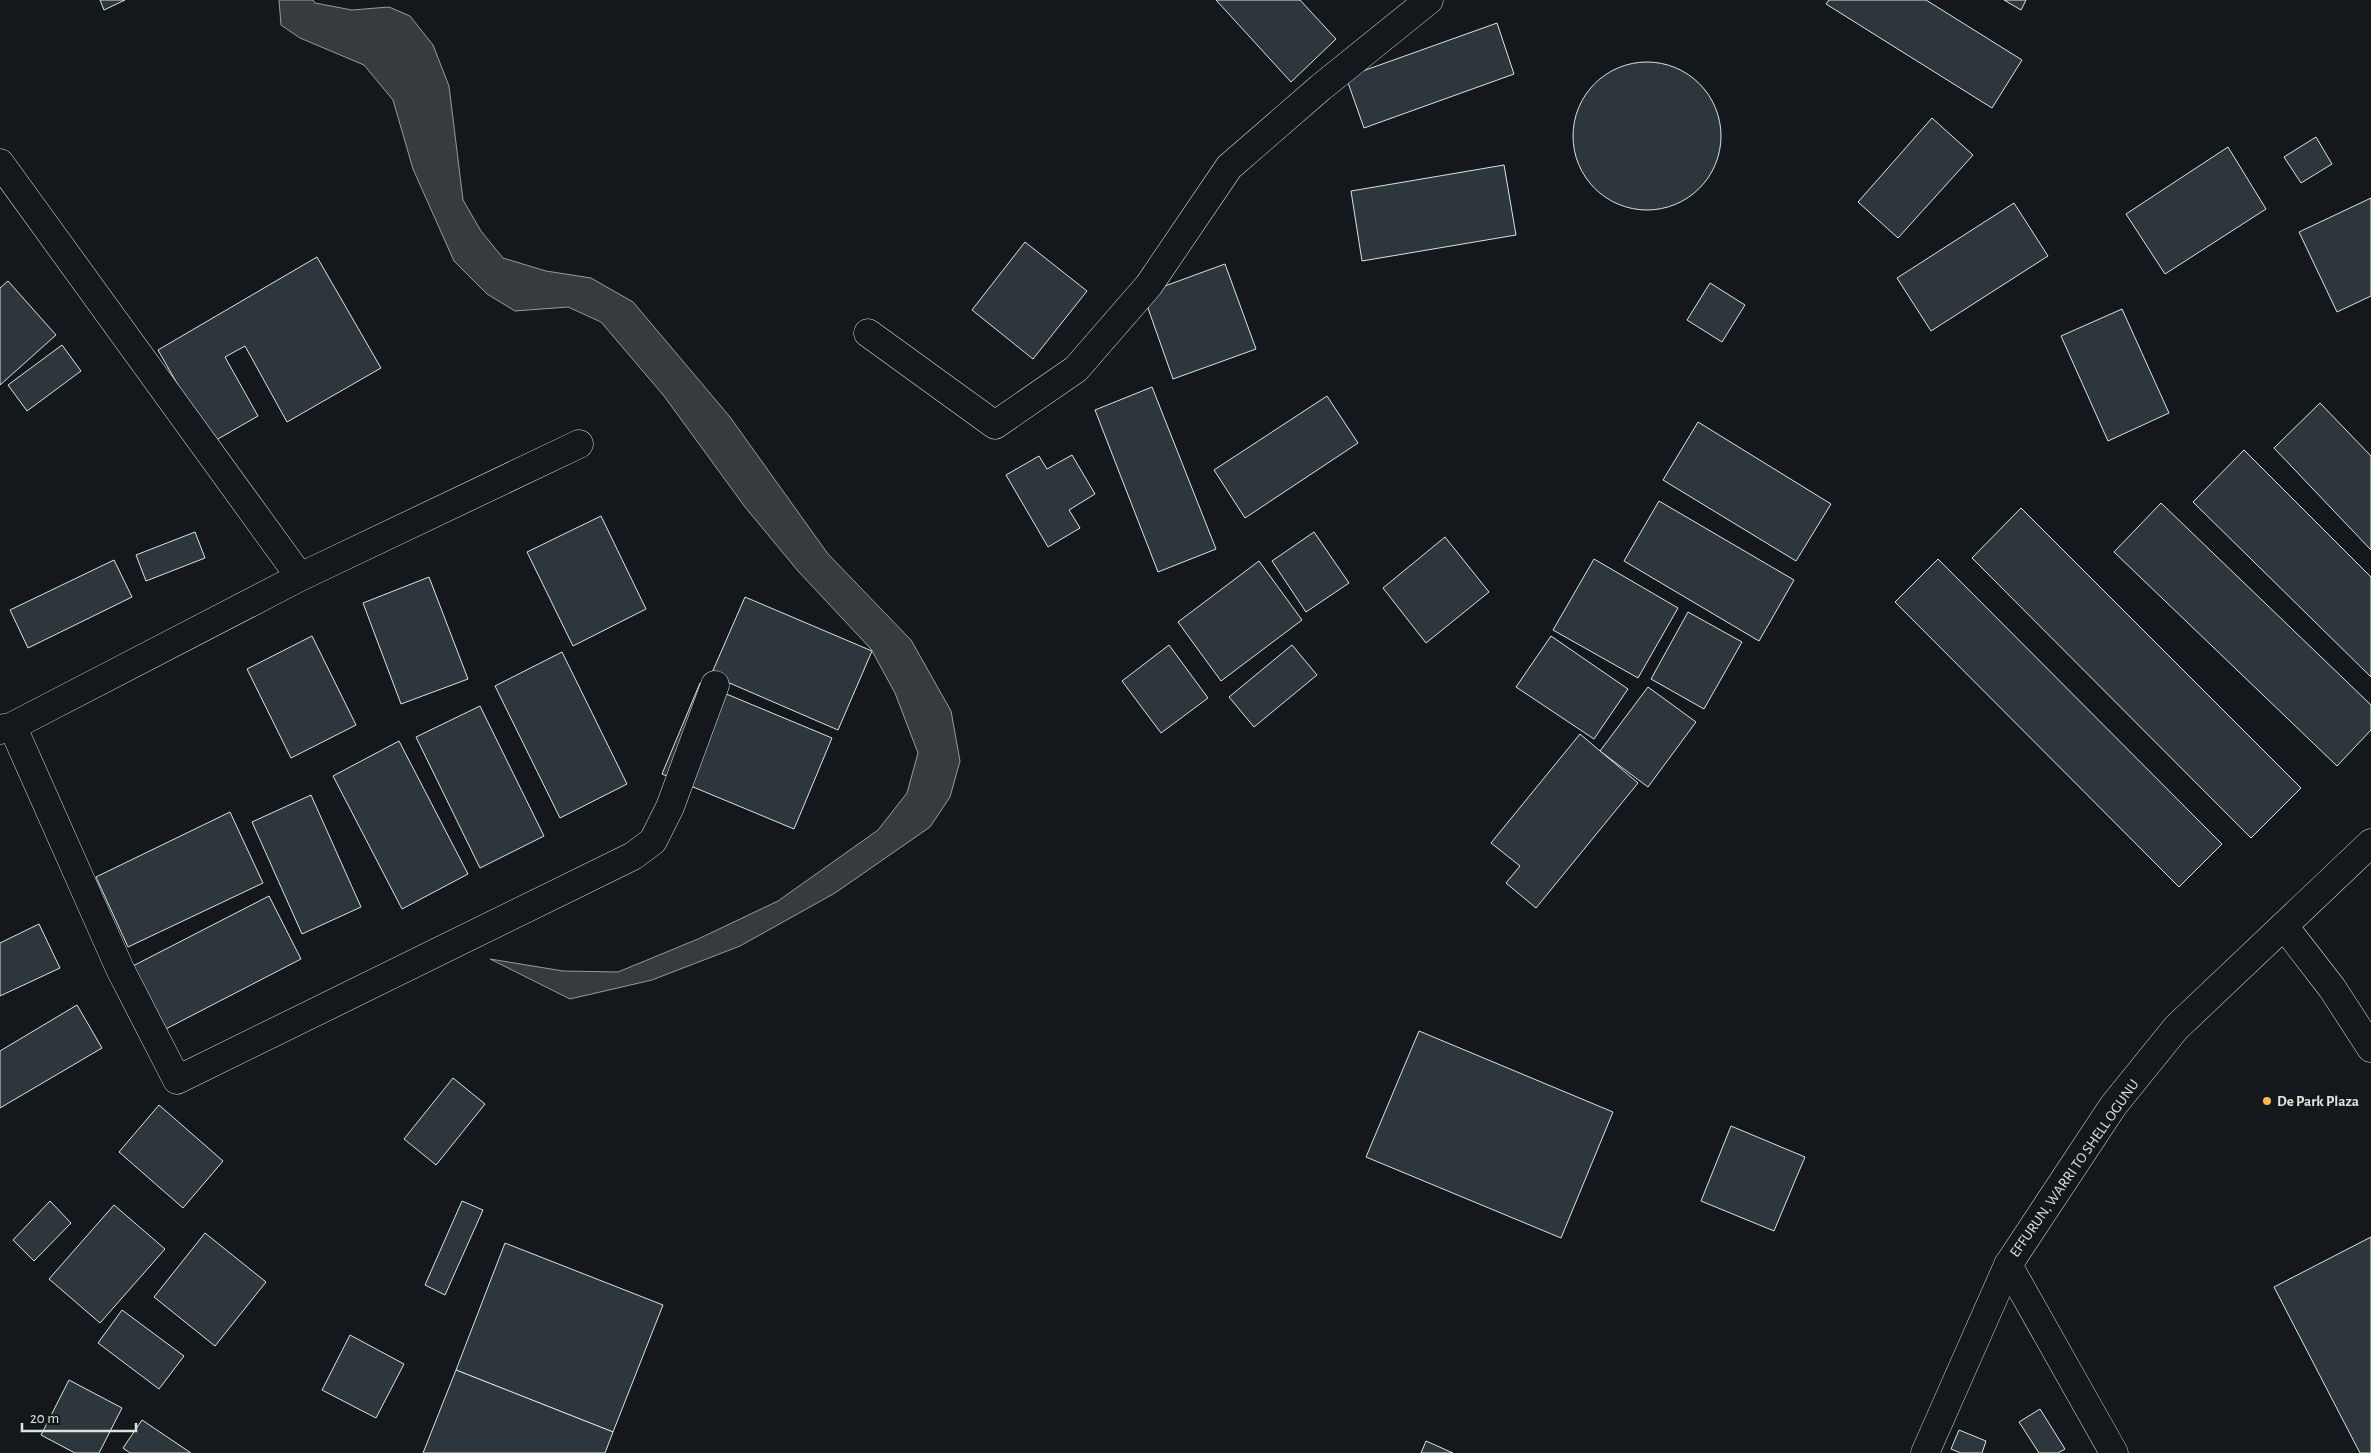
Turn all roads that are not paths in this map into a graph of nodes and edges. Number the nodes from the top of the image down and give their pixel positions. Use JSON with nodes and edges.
{"nodes":[{"id":1,"x":1429,"y":0,"type":"edge"},
{"id":2,"x":0,"y":164,"type":"edge"},
{"id":3,"x":868,"y":333,"type":"dead end"},
{"id":4,"x":579,"y":444,"type":"dead end"},
{"id":5,"x":300,"y":578,"type":"junction"},
{"id":6,"x":715,"y":684,"type":"dead end"},
{"id":7,"x":3,"y":730,"type":"edge"},
{"id":8,"x":2371,"y":843,"type":"edge"},
{"id":9,"x":2284,"y":926,"type":"junction"},
{"id":10,"x":2371,"y":1048,"type":"edge"},
{"id":11,"x":2008,"y":1265,"type":"junction"},
{"id":12,"x":1925,"y":1453,"type":"edge"},
{"id":13,"x":2114,"y":1453,"type":"edge"}],
"edges":[{"from":1,"to":3,"type":"street"},
{"from":2,"to":5,"type":"street"},
{"from":4,"to":5,"type":"street"},
{"from":5,"to":7,"type":"street"},
{"from":6,"to":7,"type":"street"},
{"from":8,"to":9,"type":"street","name":"EFFURUN, WARRI TO SHELL OGUNU"},
{"from":9,"to":10,"type":"street"},
{"from":9,"to":11,"type":"street","name":"EFFURUN, WARRI TO SHELL OGUNU"},
{"from":11,"to":12,"type":"street","name":"EFFURUN, WARRI TO SHELL OGUNU"},
{"from":11,"to":13,"type":"street"}]}
